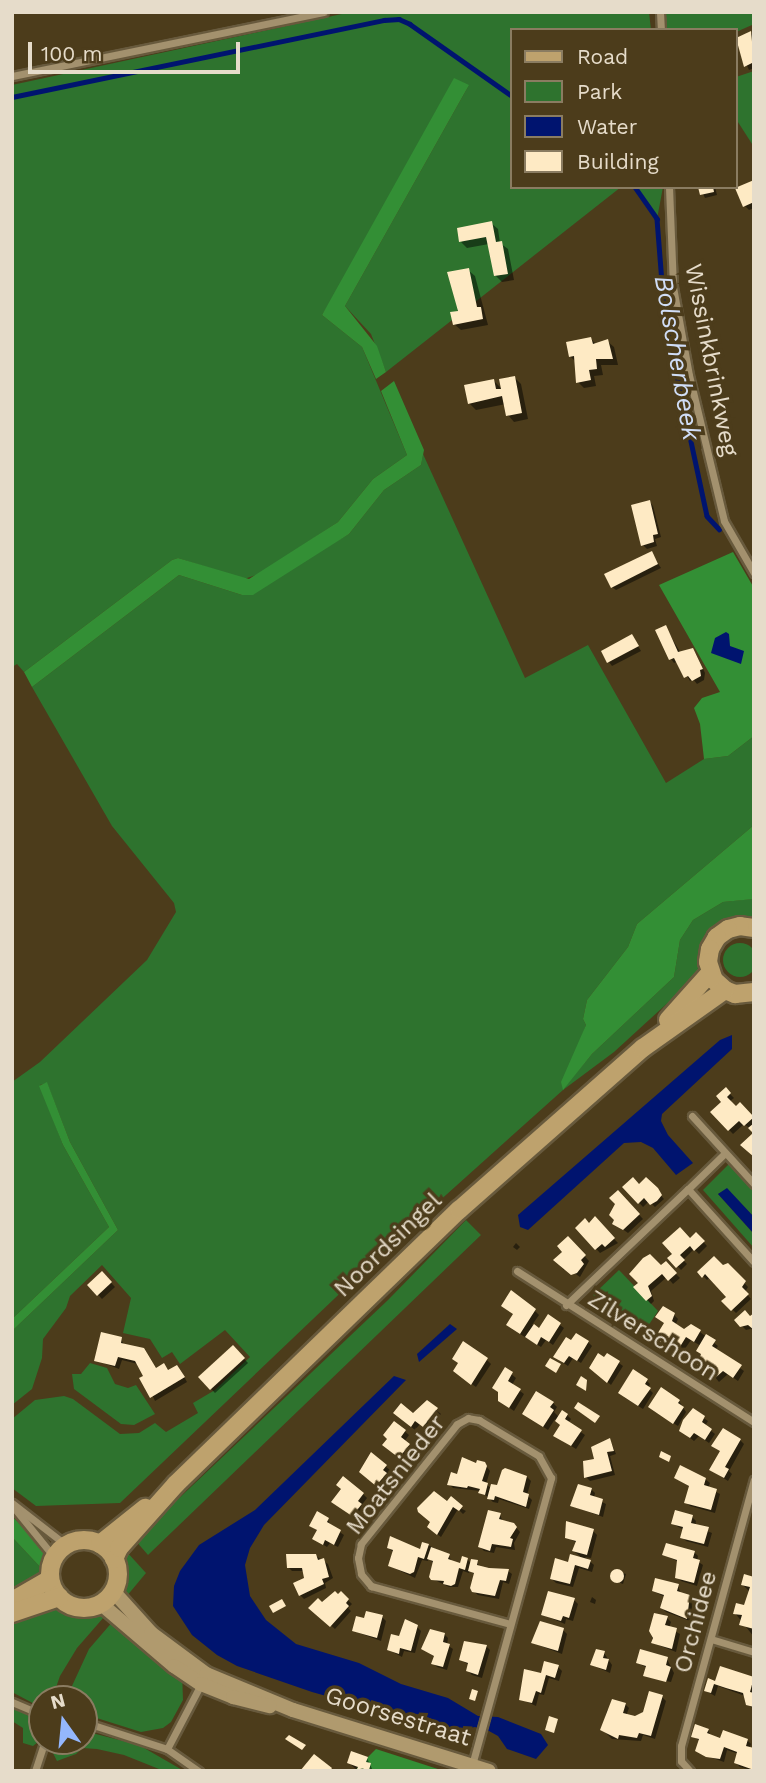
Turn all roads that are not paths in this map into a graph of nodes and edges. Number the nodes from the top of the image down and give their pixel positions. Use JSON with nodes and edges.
{"nodes":[{"id":1,"x":324,"y":12,"type":"edge"},
{"id":2,"x":12,"y":76,"type":"edge"},
{"id":3,"x":668,"y":189,"type":"edge"},
{"id":4,"x":754,"y":573,"type":"edge"},
{"id":5,"x":754,"y":928,"type":"edge"},
{"id":6,"x":710,"y":973,"type":"junction"},
{"id":7,"x":724,"y":990,"type":"junction"},
{"id":8,"x":754,"y":992,"type":"edge"},
{"id":9,"x":643,"y":1048,"type":"junction"},
{"id":10,"x":692,"y":1115,"type":"dead end"},
{"id":11,"x":724,"y":1153,"type":"junction"},
{"id":12,"x":754,"y":1184,"type":"edge"},
{"id":13,"x":688,"y":1189,"type":"junction"},
{"id":14,"x":754,"y":1262,"type":"edge"},
{"id":15,"x":517,"y":1271,"type":"dead end"},
{"id":16,"x":566,"y":1305,"type":"junction"},
{"id":17,"x":754,"y":1422,"type":"edge"},
{"id":18,"x":754,"y":1480,"type":"edge"},
{"id":19,"x":176,"y":1484,"type":"junction"},
{"id":20,"x":12,"y":1504,"type":"edge"},
{"id":21,"x":100,"y":1544,"type":"junction"},
{"id":22,"x":60,"y":1551,"type":"junction"},
{"id":23,"x":114,"y":1559,"type":"junction"},
{"id":24,"x":50,"y":1579,"type":"junction"},
{"id":25,"x":59,"y":1597,"type":"junction"},
{"id":26,"x":107,"y":1597,"type":"junction"},
{"id":27,"x":12,"y":1601,"type":"edge"},
{"id":28,"x":12,"y":1613,"type":"edge"},
{"id":29,"x":510,"y":1624,"type":"junction"},
{"id":30,"x":711,"y":1639,"type":"junction"},
{"id":31,"x":754,"y":1652,"type":"edge"},
{"id":32,"x":204,"y":1679,"type":"junction"},
{"id":33,"x":98,"y":1726,"type":"edge"},
{"id":34,"x":167,"y":1749,"type":"junction"},
{"id":35,"x":472,"y":1765,"type":"junction"},
{"id":36,"x":199,"y":1771,"type":"edge"},
{"id":37,"x":489,"y":1771,"type":"edge"},
{"id":38,"x":690,"y":1771,"type":"edge"}],
"edges":[{"from":1,"to":2,"type":"street"},
{"from":3,"to":4,"type":"street","name":"Wissinkbrinkweg"},
{"from":5,"to":6,"type":"main road"},
{"from":6,"to":7,"type":"main road"},
{"from":6,"to":9,"type":"main road","name":"Noordsingel"},
{"from":7,"to":8,"type":"main road"},
{"from":7,"to":9,"type":"main road","name":"Noordsingel"},
{"from":9,"to":19,"type":"main road","name":"Noordsingel"},
{"from":10,"to":11,"type":"street"},
{"from":11,"to":12,"type":"street"},
{"from":11,"to":13,"type":"street","name":"Zilverschoon"},
{"from":13,"to":14,"type":"street"},
{"from":13,"to":16,"type":"street","name":"Zilverschoon"},
{"from":15,"to":16,"type":"street","name":"Zilverschoon"},
{"from":16,"to":17,"type":"street","name":"Zilverschoon"},
{"from":18,"to":30,"type":"street","name":"Orchidee"},
{"from":19,"to":21,"type":"main road","name":"Noordsingel"},
{"from":19,"to":23,"type":"main road","name":"Noordsingel"},
{"from":20,"to":22,"type":"street"},
{"from":20,"to":22,"type":"street"},
{"from":21,"to":22,"type":"main road"},
{"from":21,"to":23,"type":"main road"},
{"from":22,"to":24,"type":"main road"},
{"from":23,"to":26,"type":"main road"},
{"from":24,"to":25,"type":"main road"},
{"from":24,"to":27,"type":"main road"},
{"from":25,"to":26,"type":"main road"},
{"from":25,"to":28,"type":"main road"},
{"from":26,"to":32,"type":"main road","name":"Goorsestraat"},
{"from":29,"to":29,"type":"street","name":"Moatsnieder"},
{"from":29,"to":35,"type":"street","name":"Moatsnieder"},
{"from":30,"to":31,"type":"street"},
{"from":30,"to":38,"type":"street","name":"Orchidee"},
{"from":32,"to":34,"type":"street"},
{"from":32,"to":35,"type":"main road","name":"Goorsestraat"},
{"from":33,"to":34,"type":"street"},
{"from":34,"to":36,"type":"street"},
{"from":35,"to":37,"type":"main road","name":"Goorsestraat"}]}
